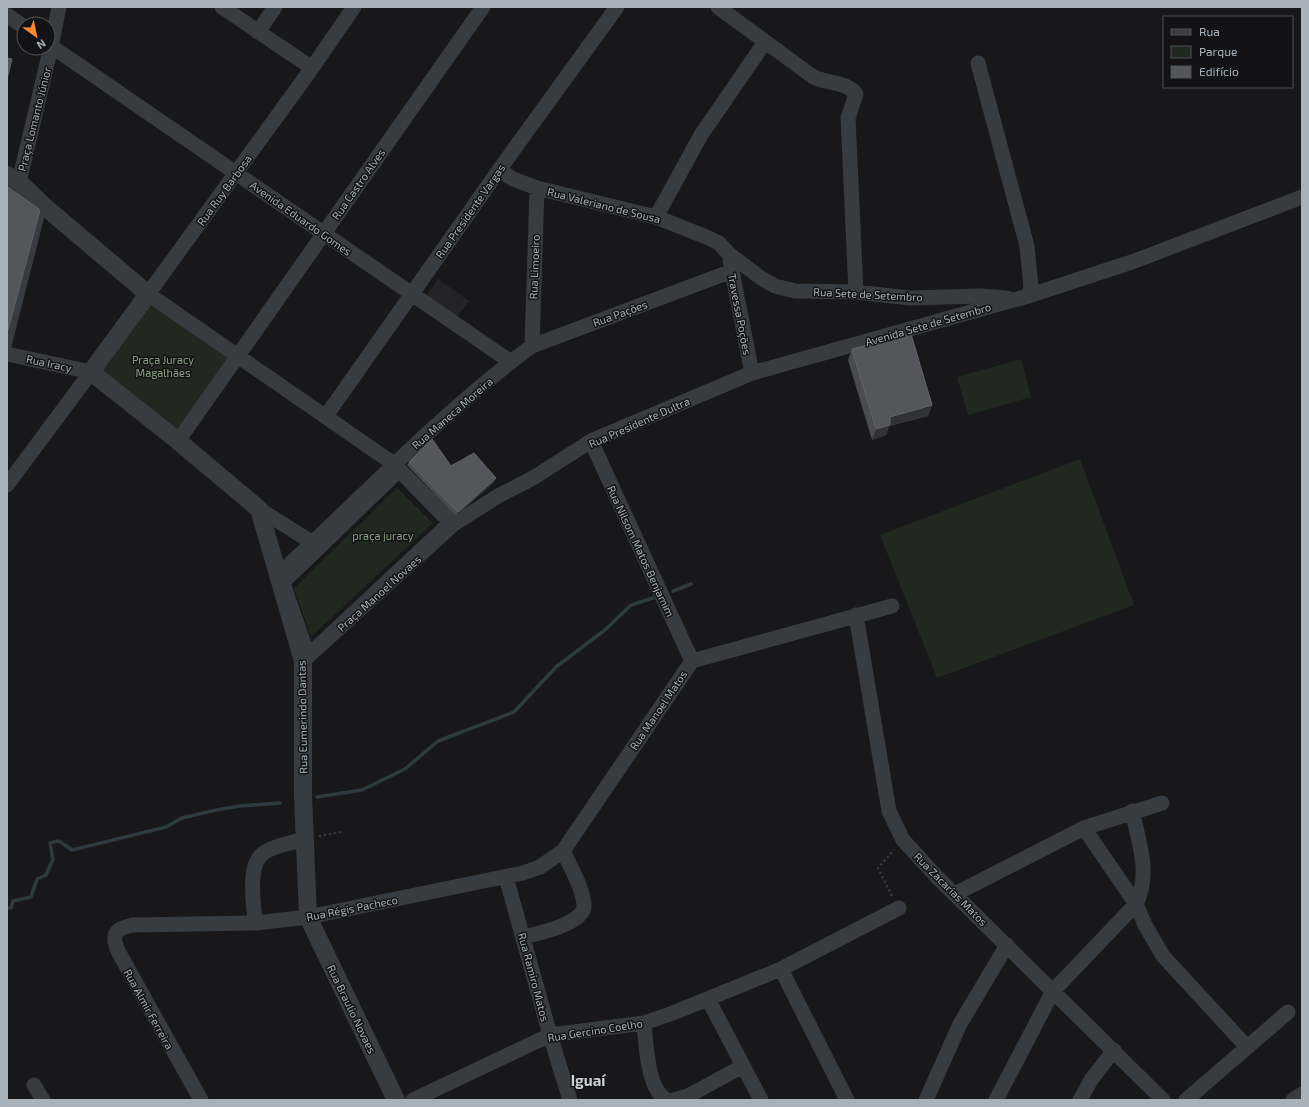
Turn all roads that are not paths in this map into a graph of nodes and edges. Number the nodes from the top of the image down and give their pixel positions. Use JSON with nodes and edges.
{"nodes":[{"id":1,"x":59,"y":7,"type":"edge"},
{"id":2,"x":222,"y":7,"type":"edge"},
{"id":3,"x":275,"y":7,"type":"edge"},
{"id":4,"x":354,"y":7,"type":"edge"},
{"id":5,"x":483,"y":7,"type":"edge"},
{"id":6,"x":718,"y":7,"type":"edge"},
{"id":7,"x":612,"y":9,"type":"edge"},
{"id":8,"x":7,"y":14,"type":"edge"},
{"id":9,"x":56,"y":20,"type":"edge"},
{"id":10,"x":16,"y":21,"type":"edge"},
{"id":11,"x":258,"y":32,"type":"junction"},
{"id":12,"x":765,"y":42,"type":"junction"},
{"id":13,"x":56,"y":50,"type":"edge"},
{"id":14,"x":47,"y":56,"type":"edge"},
{"id":15,"x":978,"y":63,"type":"dead end"},
{"id":16,"x":312,"y":68,"type":"junction"},
{"id":17,"x":499,"y":170,"type":"junction"},
{"id":18,"x":237,"y":173,"type":"junction"},
{"id":19,"x":13,"y":179,"type":"edge"},
{"id":20,"x":537,"y":188,"type":"junction"},
{"id":21,"x":1302,"y":197,"type":"edge"},
{"id":22,"x":44,"y":206,"type":"junction"},
{"id":23,"x":656,"y":217,"type":"junction"},
{"id":24,"x":323,"y":233,"type":"junction"},
{"id":25,"x":729,"y":254,"type":"junction"},
{"id":26,"x":732,"y":271,"type":"junction"},
{"id":27,"x":856,"y":292,"type":"junction"},
{"id":28,"x":148,"y":294,"type":"junction"},
{"id":29,"x":411,"y":294,"type":"junction"},
{"id":30,"x":1023,"y":297,"type":"junction"},
{"id":31,"x":532,"y":346,"type":"junction"},
{"id":32,"x":7,"y":350,"type":"edge"},
{"id":33,"x":838,"y":350,"type":"joint"},
{"id":34,"x":7,"y":354,"type":"edge"},
{"id":35,"x":238,"y":354,"type":"junction"},
{"id":36,"x":511,"y":362,"type":"junction"},
{"id":37,"x":91,"y":372,"type":"junction"},
{"id":38,"x":752,"y":373,"type":"junction"},
{"id":39,"x":326,"y":416,"type":"junction"},
{"id":40,"x":178,"y":441,"type":"junction"},
{"id":41,"x":591,"y":441,"type":"junction"},
{"id":42,"x":394,"y":464,"type":"junction"},
{"id":43,"x":10,"y":476,"type":"edge"},
{"id":44,"x":259,"y":509,"type":"junction"},
{"id":45,"x":452,"y":522,"type":"junction"},
{"id":46,"x":313,"y":543,"type":"junction"},
{"id":47,"x":279,"y":574,"type":"junction"},
{"id":48,"x":892,"y":606,"type":"dead end"},
{"id":49,"x":856,"y":615,"type":"junction"},
{"id":50,"x":692,"y":660,"type":"junction"},
{"id":51,"x":303,"y":661,"type":"junction"},
{"id":52,"x":1162,"y":803,"type":"dead end"},
{"id":53,"x":1132,"y":811,"type":"junction"},
{"id":54,"x":1084,"y":828,"type":"junction"},
{"id":55,"x":304,"y":839,"type":"junction"},
{"id":56,"x":563,"y":851,"type":"junction"},
{"id":57,"x":506,"y":877,"type":"junction"},
{"id":58,"x":955,"y":894,"type":"junction"},
{"id":59,"x":1136,"y":904,"type":"junction"},
{"id":60,"x":899,"y":908,"type":"road end"},
{"id":61,"x":308,"y":917,"type":"junction"},
{"id":62,"x":255,"y":923,"type":"junction"},
{"id":63,"x":132,"y":925,"type":"joint"},
{"id":64,"x":523,"y":937,"type":"junction"},
{"id":65,"x":1007,"y":945,"type":"junction"},
{"id":66,"x":781,"y":969,"type":"junction"},
{"id":67,"x":1053,"y":991,"type":"junction"},
{"id":68,"x":708,"y":999,"type":"junction"},
{"id":69,"x":1288,"y":1012,"type":"dead end"},
{"id":70,"x":644,"y":1023,"type":"junction"},
{"id":71,"x":550,"y":1035,"type":"junction"},
{"id":72,"x":1247,"y":1047,"type":"junction"},
{"id":73,"x":1114,"y":1050,"type":"junction"},
{"id":74,"x":743,"y":1066,"type":"junction"},
{"id":75,"x":34,"y":1085,"type":"dead end"},
{"id":76,"x":1302,"y":1094,"type":"edge"},
{"id":77,"x":43,"y":1100,"type":"edge"},
{"id":78,"x":201,"y":1100,"type":"edge"},
{"id":79,"x":396,"y":1100,"type":"edge"},
{"id":80,"x":413,"y":1100,"type":"edge"},
{"id":81,"x":570,"y":1100,"type":"edge"},
{"id":82,"x":667,"y":1100,"type":"edge"},
{"id":83,"x":674,"y":1100,"type":"edge"},
{"id":84,"x":761,"y":1100,"type":"edge"},
{"id":85,"x":847,"y":1100,"type":"edge"},
{"id":86,"x":926,"y":1100,"type":"edge"},
{"id":87,"x":996,"y":1100,"type":"edge"},
{"id":88,"x":1080,"y":1100,"type":"edge"},
{"id":89,"x":1163,"y":1100,"type":"edge"},
{"id":90,"x":1186,"y":1100,"type":"edge"},
{"id":91,"x":1293,"y":1100,"type":"edge"}],
"edges":[{"from":1,"to":9,"type":"street","name":"Praça Lomanto Júnior"},
{"from":2,"to":11,"type":"street"},
{"from":3,"to":11,"type":"street"},
{"from":4,"to":16,"type":"street","name":"Rua Ruy Barbosa"},
{"from":5,"to":24,"type":"street","name":"Rua Castro Alves"},
{"from":6,"to":12,"type":"street"},
{"from":7,"to":17,"type":"street","name":"Rua Presidente Vargas"},
{"from":8,"to":10,"type":"street"},
{"from":11,"to":16,"type":"street"},
{"from":12,"to":23,"type":"street"},
{"from":12,"to":27,"type":"street"},
{"from":13,"to":18,"type":"street","name":"Avenida Eduardo Gomes"},
{"from":14,"to":19,"type":"street","name":"Praça Lomanto Júnior"},
{"from":15,"to":30,"type":"street"},
{"from":16,"to":18,"type":"street","name":"Rua Ruy Barbosa"},
{"from":17,"to":20,"type":"street","name":"Rua Valeriano de Sousa"},
{"from":17,"to":29,"type":"street","name":"Rua Presidente Vargas"},
{"from":18,"to":24,"type":"street","name":"Avenida Eduardo Gomes"},
{"from":18,"to":28,"type":"street","name":"Rua Ruy Barbosa"},
{"from":19,"to":22,"type":"street"},
{"from":20,"to":23,"type":"street","name":"Rua Valeriano de Sousa"},
{"from":20,"to":31,"type":"street","name":"Rua Limoeiro"},
{"from":21,"to":30,"type":"street","name":"Avenida Sete de Setembro"},
{"from":22,"to":28,"type":"street"},
{"from":22,"to":32,"type":"lane"},
{"from":23,"to":25,"type":"street","name":"Rua Valeriano de Sousa"},
{"from":24,"to":29,"type":"street","name":"Avenida Eduardo Gomes"},
{"from":24,"to":35,"type":"street","name":"Rua Castro Alves"},
{"from":25,"to":26,"type":"street","name":"Travessa Poções"},
{"from":25,"to":27,"type":"street","name":"Rua Sete de Setembro"},
{"from":26,"to":31,"type":"street","name":"Rua Pações"},
{"from":26,"to":38,"type":"street","name":"Travessa Poções"},
{"from":27,"to":30,"type":"street","name":"Rua Sete de Setembro"},
{"from":28,"to":35,"type":"street"},
{"from":28,"to":37,"type":"street","name":"Rua Ruy Barbosa"},
{"from":29,"to":36,"type":"street","name":"Avenida Eduardo Gomes"},
{"from":29,"to":39,"type":"street","name":"Rua Presidente Vargas"},
{"from":30,"to":33,"type":"street","name":"Avenida Sete de Setembro"},
{"from":31,"to":36,"type":"street","name":"Rua Pações"},
{"from":33,"to":38,"type":"street","name":"Rua Presidente Dultra"},
{"from":34,"to":37,"type":"street","name":"Rua Iracy"},
{"from":35,"to":39,"type":"street"},
{"from":35,"to":40,"type":"street","name":"Rua Castro Alves"},
{"from":36,"to":42,"type":"street","name":"Rua Maneca Moreira"},
{"from":37,"to":40,"type":"street"},
{"from":37,"to":43,"type":"street"},
{"from":38,"to":41,"type":"street","name":"Rua Presidente Dultra"},
{"from":39,"to":42,"type":"street"},
{"from":40,"to":44,"type":"street"},
{"from":41,"to":45,"type":"street","name":"Rua Presidente Dultra"},
{"from":41,"to":50,"type":"street","name":"Rua Nilsom Matos Benjamim"},
{"from":42,"to":45,"type":"street"},
{"from":42,"to":46,"type":"street"},
{"from":44,"to":46,"type":"street"},
{"from":44,"to":47,"type":"street","name":"Rua Eumerindo Dantas"},
{"from":45,"to":45,"type":"street"},
{"from":45,"to":51,"type":"street","name":"Praça Manoel Novaes"},
{"from":46,"to":47,"type":"street"},
{"from":47,"to":51,"type":"street","name":"Rua Eumerindo Dantas"},
{"from":48,"to":49,"type":"street","name":"Rua Manoel Matos"},
{"from":49,"to":50,"type":"street","name":"Rua Manoel Matos"},
{"from":49,"to":58,"type":"street","name":"Rua Zacarias Matos"},
{"from":50,"to":56,"type":"street","name":"Rua Manoel Matos"},
{"from":51,"to":55,"type":"street","name":"Rua Eumerindo Dantas"},
{"from":52,"to":53,"type":"street"},
{"from":53,"to":54,"type":"street"},
{"from":53,"to":59,"type":"street"},
{"from":54,"to":58,"type":"street"},
{"from":54,"to":59,"type":"street"},
{"from":55,"to":61,"type":"street","name":"Rua Eumerindo Dantas"},
{"from":55,"to":62,"type":"street"},
{"from":56,"to":57,"type":"street","name":"Rua Régis Pacheco"},
{"from":56,"to":64,"type":"street"},
{"from":57,"to":61,"type":"street","name":"Rua Régis Pacheco"},
{"from":57,"to":64,"type":"street","name":"Rua Ramiro Matos"},
{"from":58,"to":65,"type":"street","name":"Rua Zacarias Matos"},
{"from":59,"to":67,"type":"street"},
{"from":59,"to":72,"type":"street"},
{"from":60,"to":66,"type":"street","name":"Rua Gercino Coelho"},
{"from":61,"to":62,"type":"street","name":"Rua Régis Pacheco"},
{"from":61,"to":79,"type":"street","name":"Rua Braulio Novaes"},
{"from":62,"to":63,"type":"street","name":"Rua Régis Pacheco"},
{"from":63,"to":78,"type":"street","name":"Rua Almir Ferreira"},
{"from":64,"to":71,"type":"street","name":"Rua Ramiro Matos"},
{"from":65,"to":67,"type":"street","name":"Rua Zacarias Matos"},
{"from":65,"to":86,"type":"street"},
{"from":66,"to":68,"type":"street","name":"Rua Gercino Coelho"},
{"from":66,"to":85,"type":"street"},
{"from":67,"to":73,"type":"street","name":"Rua Zacarias Matos"},
{"from":67,"to":87,"type":"street"},
{"from":68,"to":70,"type":"street","name":"Rua Gercino Coelho"},
{"from":68,"to":74,"type":"street"},
{"from":69,"to":72,"type":"street"},
{"from":70,"to":71,"type":"street","name":"Rua Gercino Coelho"},
{"from":70,"to":82,"type":"street"},
{"from":71,"to":80,"type":"street","name":"Rua Gercino Coelho"},
{"from":71,"to":81,"type":"street","name":"Rua Ramiro Matos"},
{"from":72,"to":90,"type":"street"},
{"from":73,"to":88,"type":"street"},
{"from":73,"to":89,"type":"street","name":"Rua Zacarias Matos"},
{"from":74,"to":83,"type":"street"},
{"from":74,"to":84,"type":"street"},
{"from":75,"to":77,"type":"street"},
{"from":76,"to":91,"type":"street"}]}
